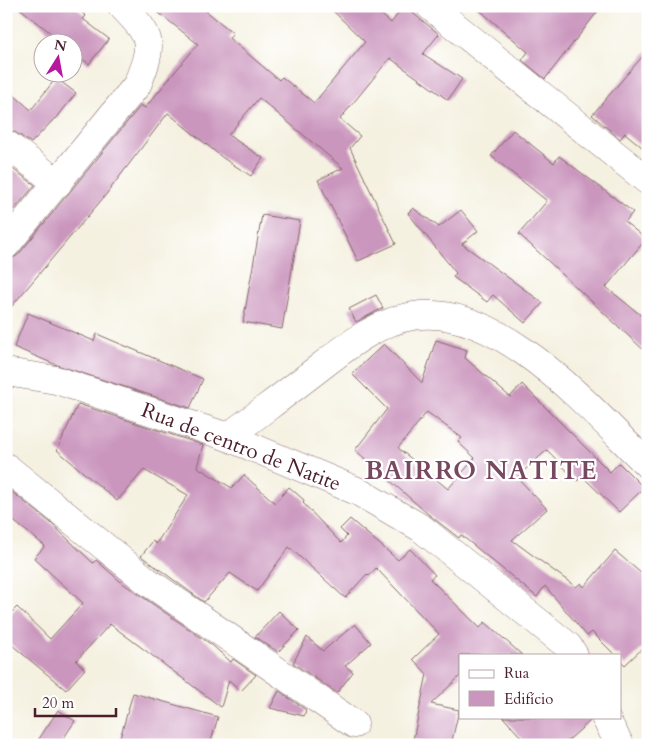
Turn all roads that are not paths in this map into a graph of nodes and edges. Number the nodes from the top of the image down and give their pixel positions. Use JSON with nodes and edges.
{"nodes":[{"id":1,"x":122,"y":6,"type":"edge"},
{"id":2,"x":430,"y":6,"type":"edge"},
{"id":3,"x":6,"y":144,"type":"edge"},
{"id":4,"x":648,"y":181,"type":"edge"},
{"id":5,"x":58,"y":183,"type":"junction"},
{"id":6,"x":6,"y":245,"type":"edge"},
{"id":7,"x":6,"y":372,"type":"edge"},
{"id":8,"x":228,"y":437,"type":"junction"},
{"id":9,"x":648,"y":465,"type":"edge"},
{"id":10,"x":6,"y":467,"type":"edge"},
{"id":11,"x":573,"y":654,"type":"edge"},
{"id":12,"x":606,"y":718,"type":"edge"},
{"id":13,"x":354,"y":724,"type":"dead end"},
{"id":14,"x":620,"y":745,"type":"edge"}],
"edges":[{"from":1,"to":5,"type":"street"},
{"from":2,"to":4,"type":"street"},
{"from":3,"to":5,"type":"street"},
{"from":5,"to":6,"type":"street"},
{"from":7,"to":8,"type":"street","name":"Rua de centro de Natite"},
{"from":8,"to":9,"type":"street"},
{"from":8,"to":11,"type":"street","name":"Rua de centro de Natite"},
{"from":10,"to":13,"type":"street"},
{"from":12,"to":14,"type":"street"}]}
